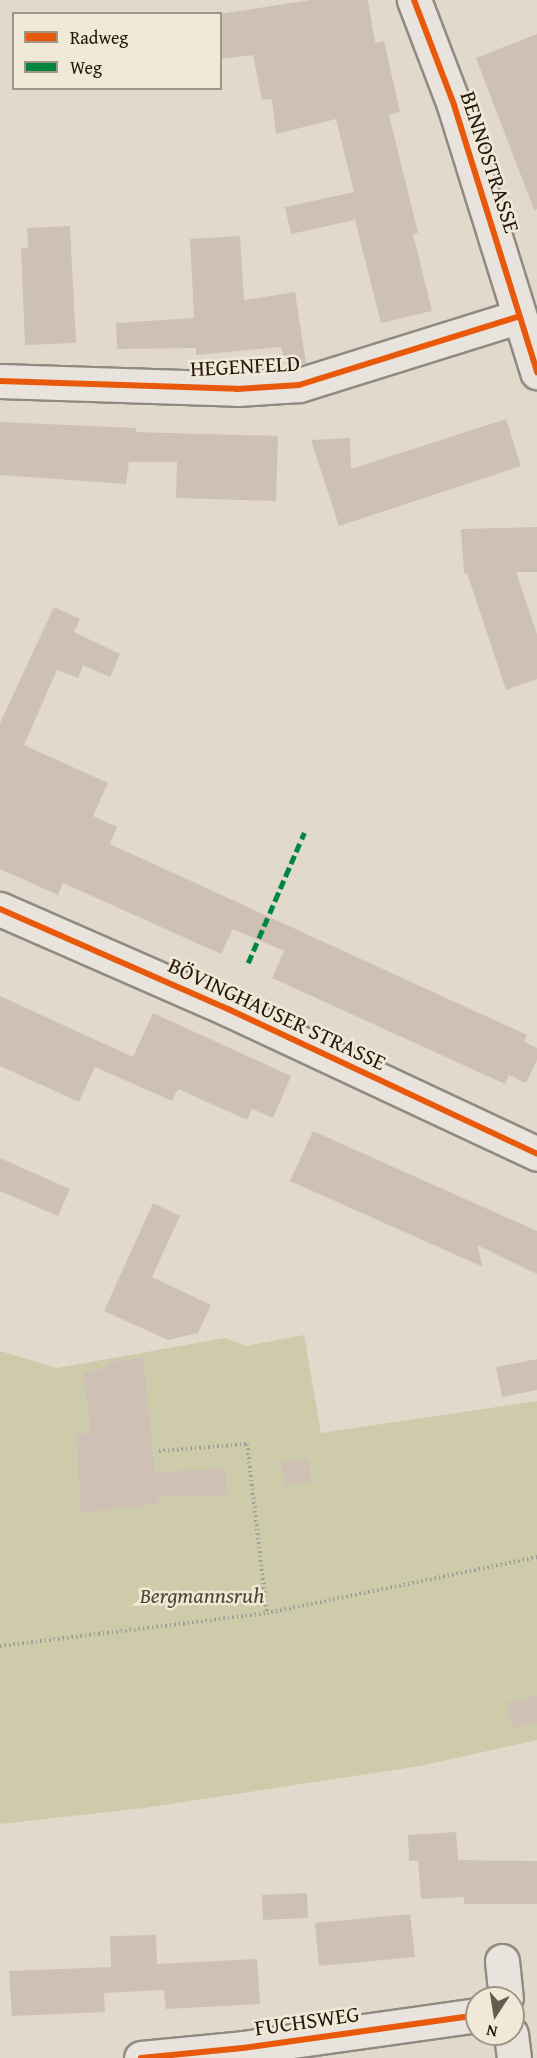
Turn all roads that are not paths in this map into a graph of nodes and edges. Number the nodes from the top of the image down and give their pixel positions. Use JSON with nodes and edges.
{"nodes":[{"id":1,"x":414,"y":0,"type":"edge"},
{"id":2,"x":517,"y":317,"type":"junction"},
{"id":3,"x":537,"y":372,"type":"edge"},
{"id":4,"x":0,"y":381,"type":"edge"},
{"id":5,"x":0,"y":909,"type":"edge"},
{"id":6,"x":537,"y":1154,"type":"edge"},
{"id":7,"x":502,"y":1962,"type":"dead end"},
{"id":8,"x":505,"y":1986,"type":"edge"},
{"id":9,"x":465,"y":2017,"type":"edge"},
{"id":10,"x":141,"y":2058,"type":"edge"}],
"edges":[{"from":1,"to":2,"type":"street","name":"BENNOSTRASSE"},
{"from":2,"to":3,"type":"street","name":"BENNOSTRASSE"},
{"from":2,"to":4,"type":"street","name":"HEGENFELD"},
{"from":5,"to":6,"type":"street","name":"BÖVINGHAUSER STRASSE"},
{"from":7,"to":8,"type":"street"},
{"from":9,"to":10,"type":"street","name":"FUCHSWEG"}]}
